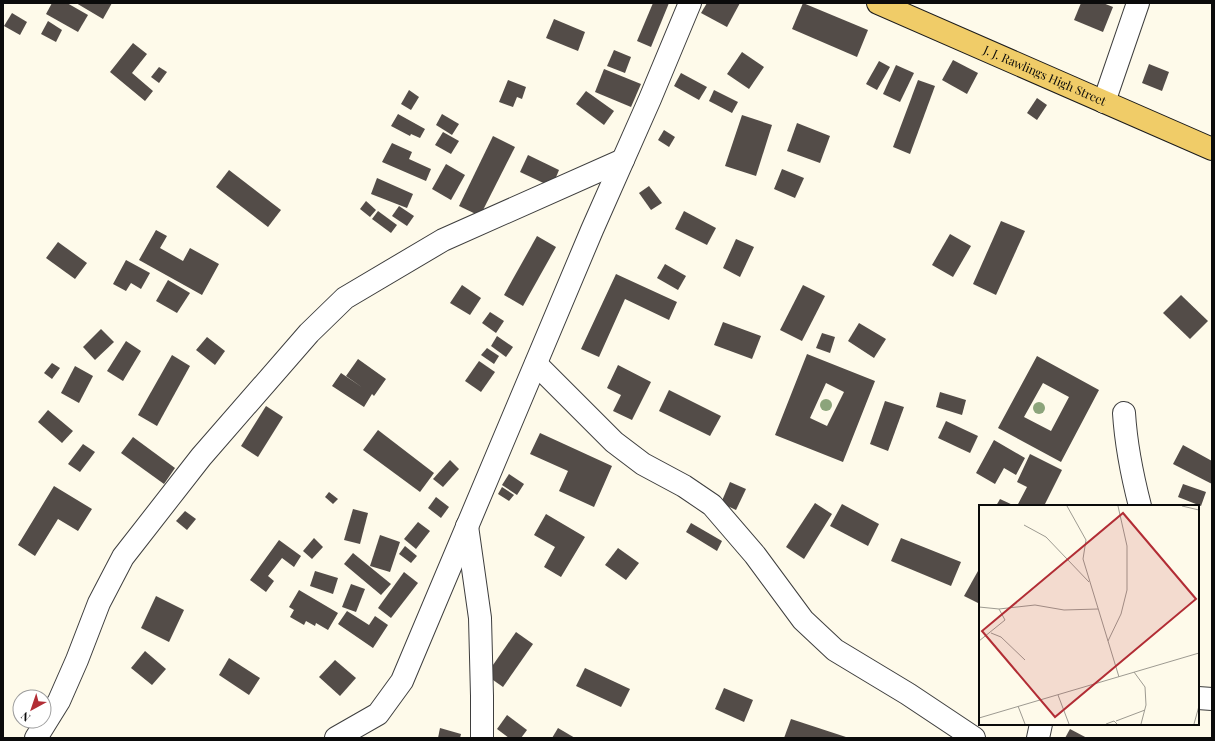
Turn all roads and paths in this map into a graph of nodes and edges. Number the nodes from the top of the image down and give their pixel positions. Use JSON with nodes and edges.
{"nodes":[{"id":1,"x":690,"y":3,"type":"edge"},
{"id":2,"x":878,"y":3,"type":"edge"},
{"id":3,"x":1138,"y":3,"type":"edge"},
{"id":4,"x":1104,"y":102,"type":"junction"},
{"id":5,"x":1212,"y":149,"type":"edge"},
{"id":6,"x":623,"y":160,"type":"junction"},
{"id":7,"x":536,"y":364,"type":"junction"},
{"id":8,"x":1124,"y":413,"type":"dead end"},
{"id":9,"x":1140,"y":505,"type":"edge"},
{"id":10,"x":467,"y":526,"type":"junction"},
{"id":11,"x":1199,"y":698,"type":"edge"},
{"id":12,"x":1212,"y":699,"type":"edge"},
{"id":13,"x":1041,"y":725,"type":"edge"},
{"id":14,"x":36,"y":738,"type":"edge"},
{"id":15,"x":336,"y":738,"type":"edge"},
{"id":16,"x":482,"y":738,"type":"edge"},
{"id":17,"x":974,"y":738,"type":"edge"},
{"id":18,"x":1038,"y":738,"type":"edge"}],
"edges":[{"from":1,"to":6,"type":"street"},
{"from":2,"to":4,"type":"main road","name":"J. J. Rawlings High Street"},
{"from":3,"to":4,"type":"street"},
{"from":4,"to":5,"type":"main road","name":"J. J. Rawlings High Street"},
{"from":6,"to":7,"type":"street"},
{"from":6,"to":14,"type":"street"},
{"from":7,"to":10,"type":"street"},
{"from":7,"to":17,"type":"street"},
{"from":8,"to":9,"type":"street"},
{"from":10,"to":15,"type":"street"},
{"from":10,"to":16,"type":"street"},
{"from":11,"to":12,"type":"street"},
{"from":13,"to":18,"type":"street"}]}
